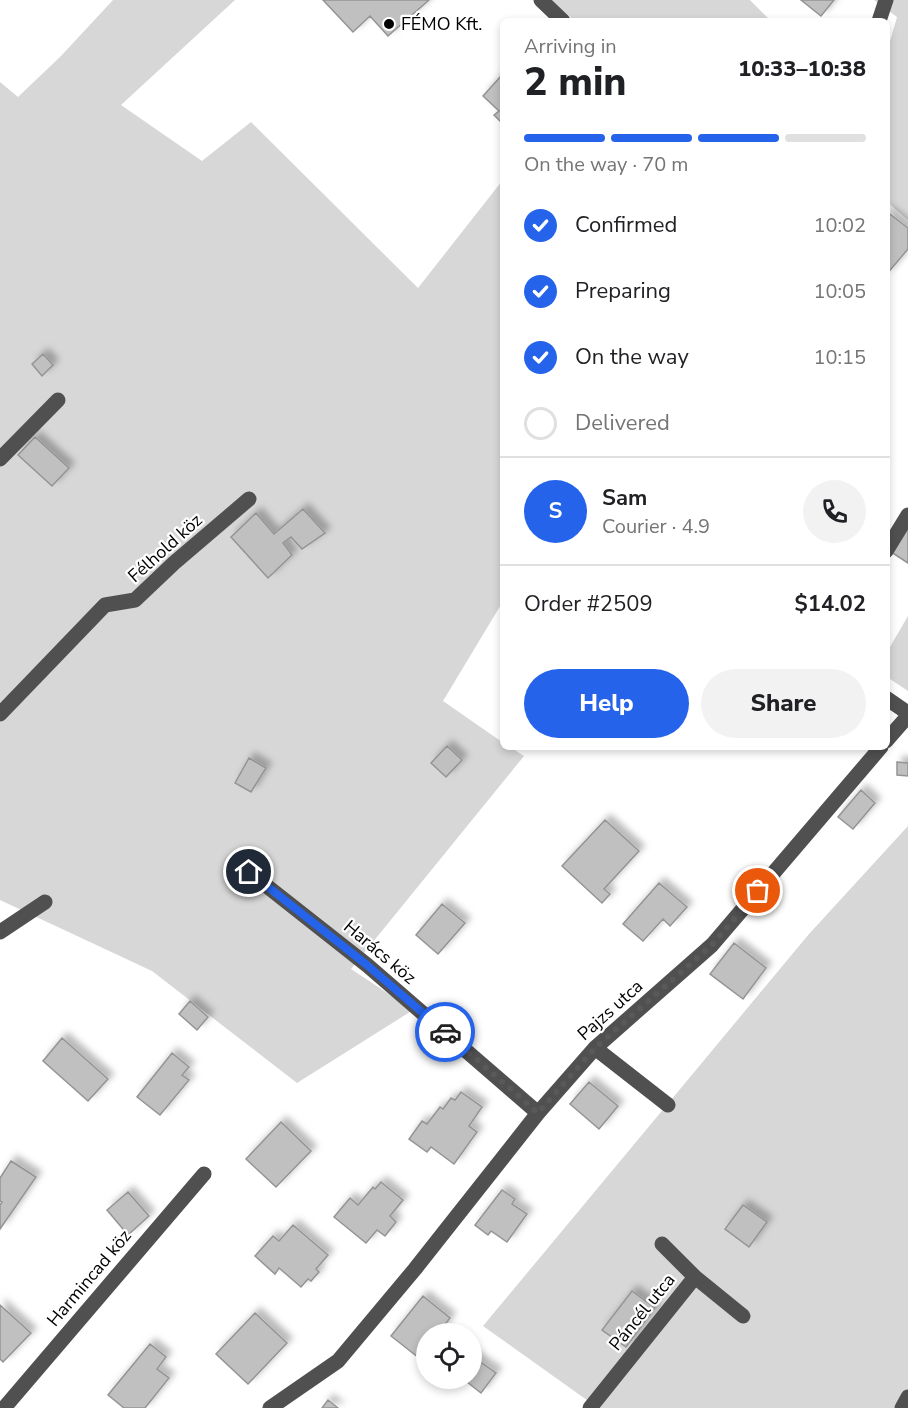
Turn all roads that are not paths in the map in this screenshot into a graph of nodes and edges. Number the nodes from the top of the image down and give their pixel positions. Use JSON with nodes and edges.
{"nodes":[{"id":1,"x":541,"y":0,"type":"edge"},
{"id":2,"x":886,"y":0,"type":"edge"},
{"id":3,"x":559,"y":18,"type":"edge"},
{"id":4,"x":880,"y":18,"type":"edge"},
{"id":5,"x":58,"y":400,"type":"dead end"},
{"id":6,"x":0,"y":459,"type":"edge"},
{"id":7,"x":249,"y":500,"type":"dead end"},
{"id":8,"x":908,"y":515,"type":"edge"},
{"id":9,"x":890,"y":544,"type":"edge"},
{"id":10,"x":890,"y":701,"type":"edge"},
{"id":11,"x":0,"y":714,"type":"edge"},
{"id":12,"x":908,"y":714,"type":"edge"},
{"id":13,"x":890,"y":736,"type":"edge"},
{"id":14,"x":878,"y":750,"type":"edge"},
{"id":15,"x":249,"y":872,"type":"dead end"},
{"id":16,"x":45,"y":902,"type":"dead end"},
{"id":17,"x":0,"y":932,"type":"edge"},
{"id":18,"x":595,"y":1048,"type":"junction"},
{"id":19,"x":668,"y":1105,"type":"dead end"},
{"id":20,"x":538,"y":1113,"type":"junction"},
{"id":21,"x":204,"y":1174,"type":"dead end"},
{"id":22,"x":662,"y":1244,"type":"dead end"},
{"id":23,"x":695,"y":1277,"type":"junction"},
{"id":24,"x":743,"y":1316,"type":"dead end"},
{"id":25,"x":908,"y":1397,"type":"edge"},
{"id":26,"x":4,"y":1408,"type":"edge"},
{"id":27,"x":270,"y":1408,"type":"edge"},
{"id":28,"x":590,"y":1408,"type":"edge"},
{"id":29,"x":902,"y":1408,"type":"edge"}],
"edges":[{"from":1,"to":3,"type":"street"},
{"from":2,"to":4,"type":"street"},
{"from":5,"to":6,"type":"street"},
{"from":7,"to":11,"type":"street","name":"Félhold köz"},
{"from":8,"to":9,"type":"street"},
{"from":10,"to":12,"type":"street"},
{"from":12,"to":13,"type":"street"},
{"from":14,"to":18,"type":"street","name":"Pajzs utca"},
{"from":15,"to":20,"type":"street","name":"Harács köz"},
{"from":16,"to":17,"type":"street"},
{"from":18,"to":19,"type":"street"},
{"from":18,"to":20,"type":"street","name":"Pajzs utca"},
{"from":20,"to":27,"type":"street","name":"Pajzs utca"},
{"from":21,"to":26,"type":"street","name":"Harmincad köz"},
{"from":22,"to":23,"type":"street","name":"Páncél utca"},
{"from":23,"to":24,"type":"street"},
{"from":23,"to":28,"type":"street","name":"Páncél utca"},
{"from":25,"to":29,"type":"street"}]}
